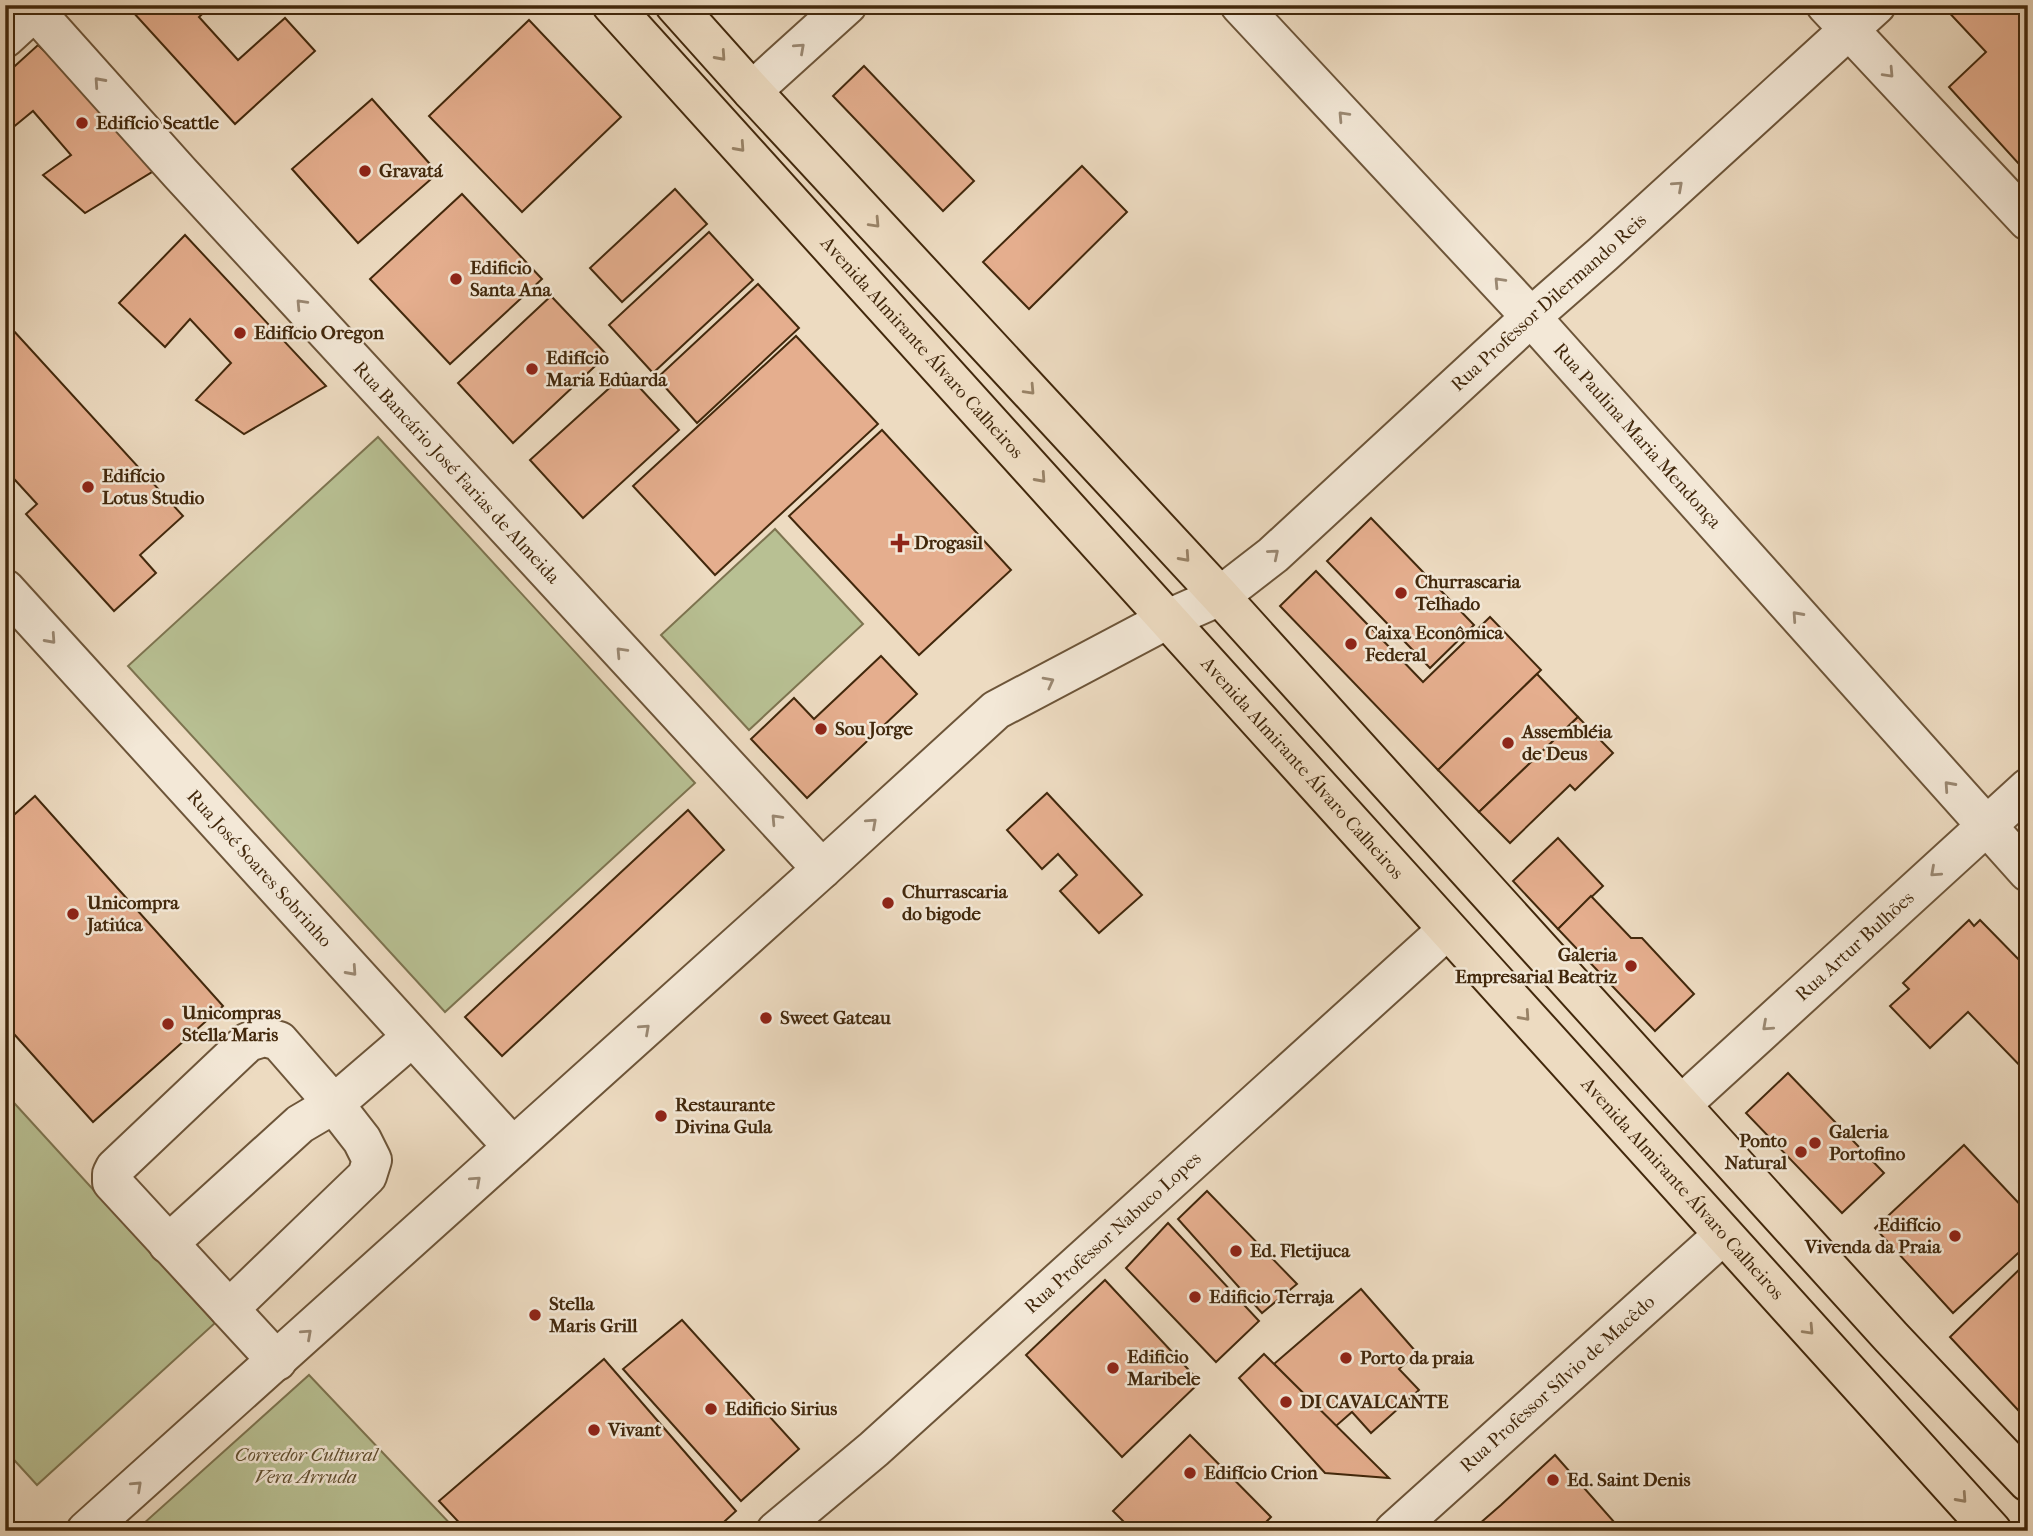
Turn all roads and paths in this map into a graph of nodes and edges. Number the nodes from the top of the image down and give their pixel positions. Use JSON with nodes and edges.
{"nodes":[{"id":1,"x":612,"y":5,"type":"edge"},
{"id":2,"x":675,"y":5,"type":"edge"},
{"id":3,"x":847,"y":5,"type":"edge"},
{"id":4,"x":1240,"y":5,"type":"edge"},
{"id":5,"x":38,"y":8,"type":"edge"},
{"id":6,"x":1850,"y":14,"type":"edge"},
{"id":7,"x":5,"y":38,"type":"edge"},
{"id":8,"x":752,"y":91,"type":"junction"},
{"id":9,"x":2028,"y":220,"type":"edge"},
{"id":10,"x":1531,"y":317,"type":"junction"},
{"id":11,"x":5,"y":589,"type":"edge"},
{"id":12,"x":1220,"y":596,"type":"junction"},
{"id":13,"x":1168,"y":619,"type":"junction"},
{"id":14,"x":2028,"y":788,"type":"edge"},
{"id":15,"x":1985,"y":826,"type":"junction"},
{"id":16,"x":822,"y":869,"type":"junction"},
{"id":17,"x":2028,"y":872,"type":"edge"},
{"id":18,"x":1447,"y":930,"type":"junction"},
{"id":19,"x":412,"y":1037,"type":"junction"},
{"id":20,"x":334,"y":1104,"type":"junction"},
{"id":21,"x":1682,"y":1104,"type":"junction"},
{"id":22,"x":513,"y":1147,"type":"junction"},
{"id":23,"x":1723,"y":1235,"type":"junction"},
{"id":24,"x":168,"y":1244,"type":"junction"},
{"id":25,"x":229,"y":1309,"type":"junction"},
{"id":26,"x":277,"y":1361,"type":"junction"},
{"id":27,"x":2028,"y":1482,"type":"edge"},
{"id":28,"x":86,"y":1531,"type":"edge"},
{"id":29,"x":776,"y":1531,"type":"edge"},
{"id":30,"x":1394,"y":1531,"type":"edge"},
{"id":31,"x":1992,"y":1531,"type":"edge"}],
"edges":[{"from":1,"to":13,"type":"main road","name":"Avenida Almirante Álvaro Calheiros","one_way":true},
{"from":2,"to":8,"type":"main road","one_way":true},
{"from":8,"to":3,"type":"street","one_way":true},
{"from":10,"to":4,"type":"street","name":"Rua Paulina Maria Mendonça","one_way":true},
{"from":5,"to":7,"type":"street"},
{"from":16,"to":5,"type":"street","name":"Rua Bancário José Farias de Almeida","one_way":true},
{"from":6,"to":9,"type":"street","one_way":true},
{"from":10,"to":6,"type":"street","name":"Rua Professor Dilermando Reis","one_way":true},
{"from":8,"to":12,"type":"main road","one_way":true},
{"from":12,"to":10,"type":"street","name":"Rua Professor Dilermando Reis","one_way":true},
{"from":15,"to":10,"type":"street","name":"Rua Paulina Maria Mendonça","one_way":true},
{"from":11,"to":19,"type":"street","name":"Rua José Soares Sobrinho","one_way":true},
{"from":12,"to":13,"type":"street","name":"Rua Professor Dilermando Reis"},
{"from":12,"to":21,"type":"main road"},
{"from":16,"to":13,"type":"street","name":"Rua Professor Dilermando Reis","one_way":true},
{"from":13,"to":18,"type":"main road","name":"Avenida Almirante Álvaro Calheiros"},
{"from":14,"to":15,"type":"street","name":"Rua Artur Bulhões"},
{"from":15,"to":17,"type":"street","name":"Rua Paulina Maria Mendonça"},
{"from":15,"to":21,"type":"street","name":"Rua Artur Bulhões","one_way":true},
{"from":22,"to":16,"type":"street","name":"Rua Professor Dilermando Reis","one_way":true},
{"from":18,"to":23,"type":"main road","name":"Avenida Almirante Álvaro Calheiros","one_way":true},
{"from":18,"to":29,"type":"street","name":"Rua Professor Nabuco Lopes"},
{"from":19,"to":20,"type":"street"},
{"from":19,"to":22,"type":"street","name":"Rua José Soares Sobrinho"},
{"from":20,"to":24,"type":"street"},
{"from":20,"to":24,"type":"street"},
{"from":20,"to":25,"type":"street"},
{"from":21,"to":27,"type":"main road"},
{"from":26,"to":22,"type":"street","name":"Rua Professor Dilermando Reis","one_way":true},
{"from":23,"to":30,"type":"street","name":"Rua Professor Sílvio de Macêdo"},
{"from":23,"to":31,"type":"main road","name":"Avenida Almirante Álvaro Calheiros","one_way":true},
{"from":24,"to":25,"type":"street"},
{"from":25,"to":26,"type":"street"},
{"from":28,"to":26,"type":"street","name":"Rua Professor Dilermando Reis","one_way":true}]}
